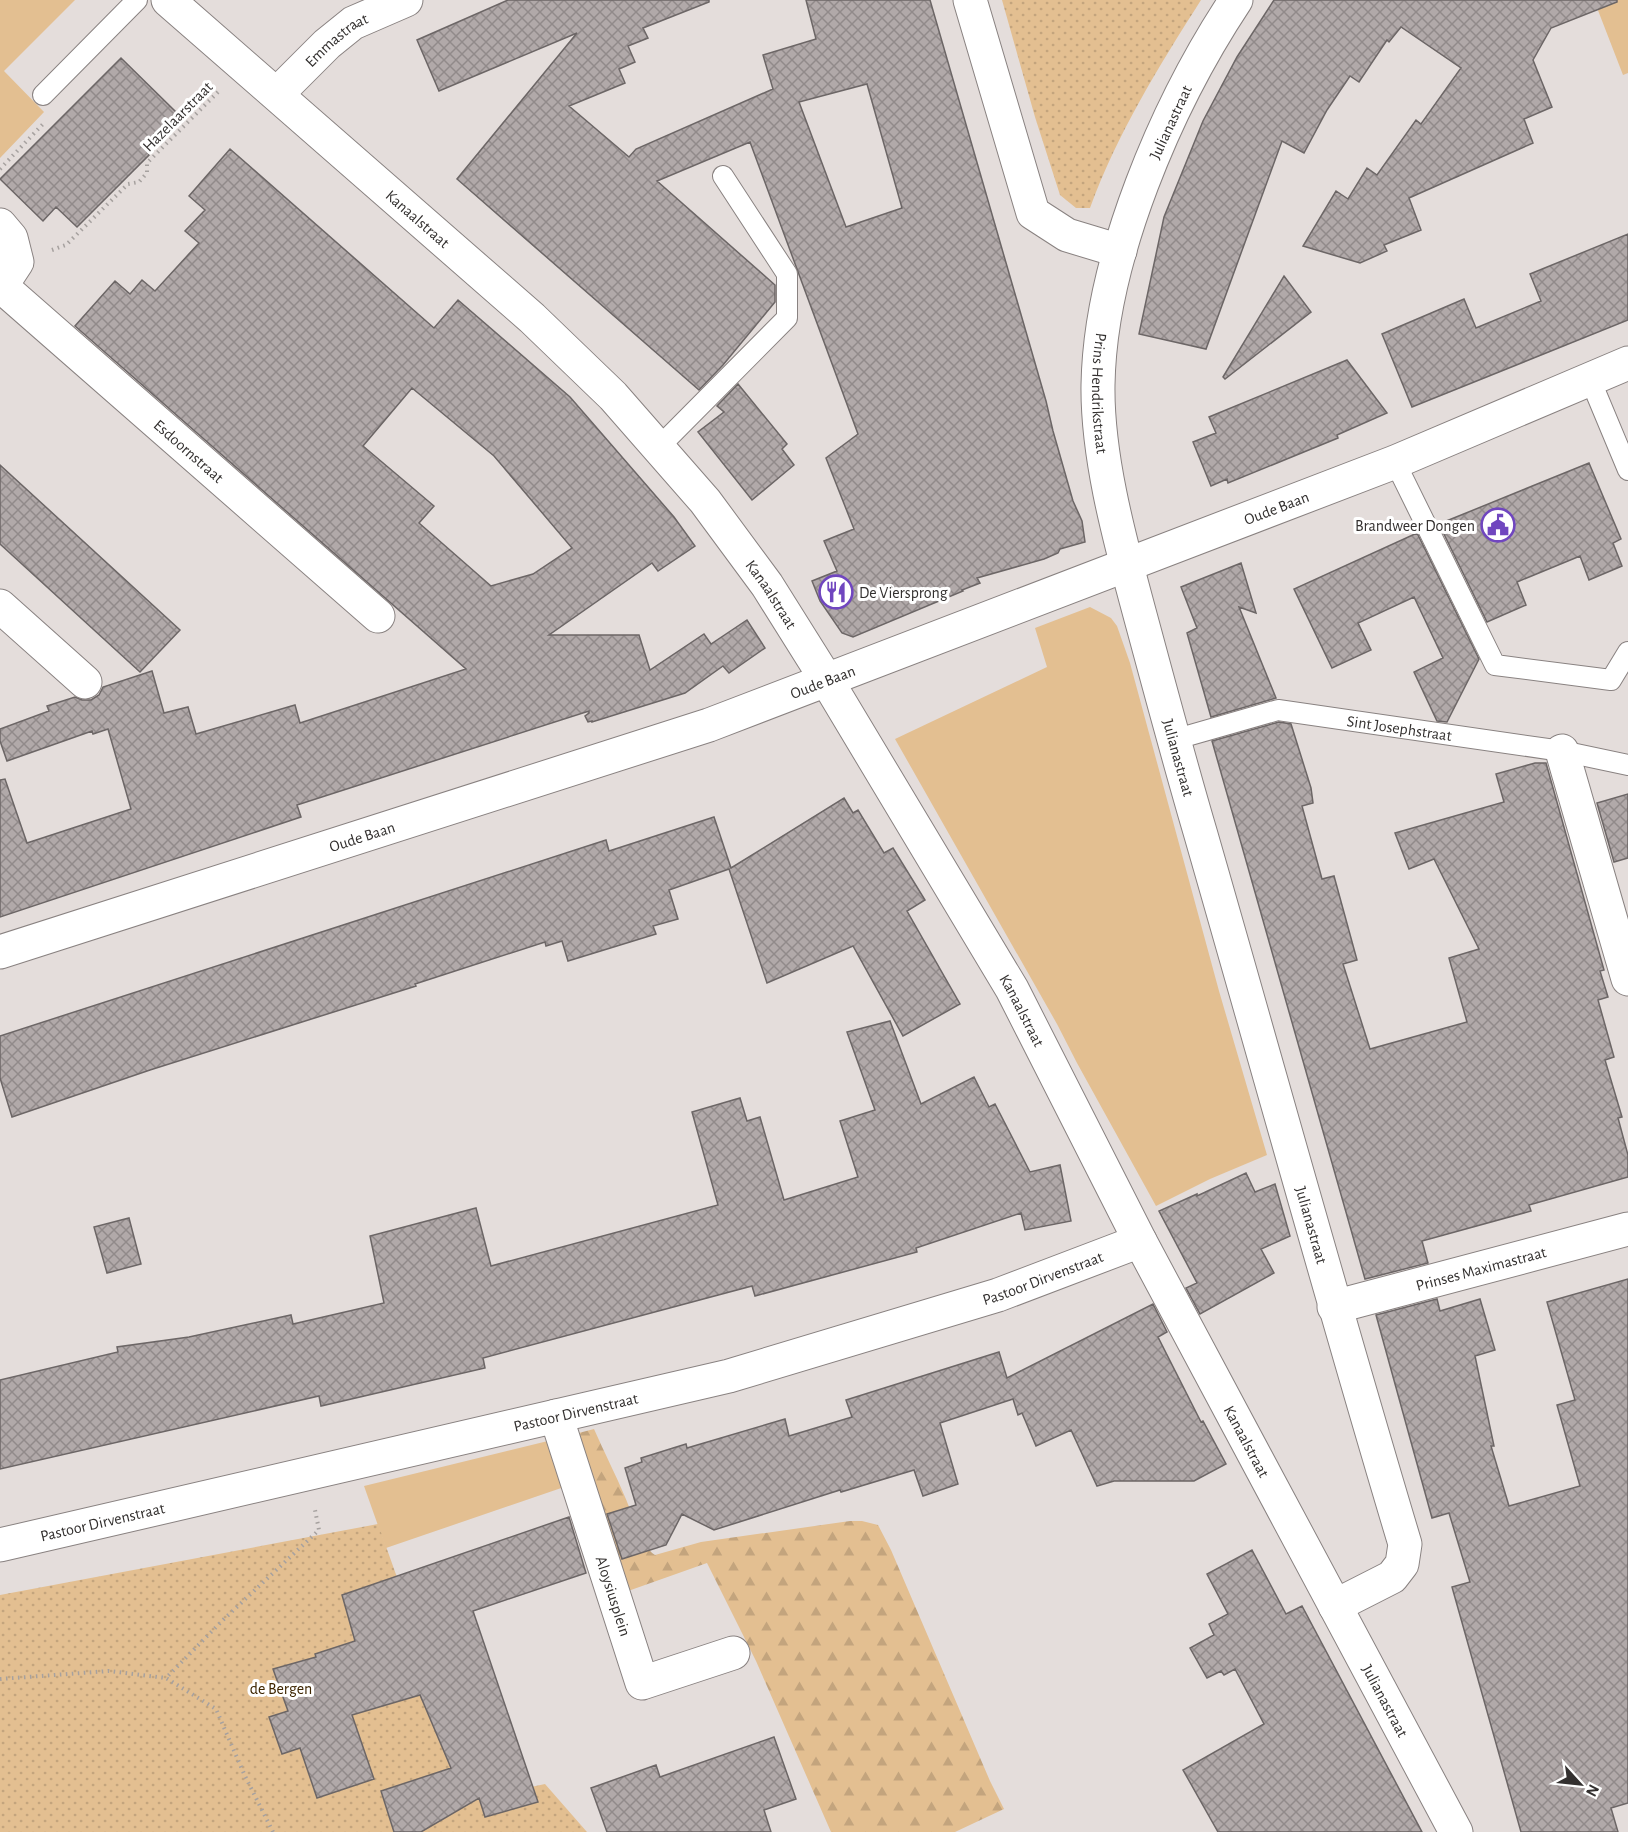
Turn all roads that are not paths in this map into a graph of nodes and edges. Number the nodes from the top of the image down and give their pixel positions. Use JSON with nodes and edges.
{"nodes":[{"id":1,"x":137,"y":0,"type":"edge"},
{"id":2,"x":168,"y":0,"type":"edge"},
{"id":3,"x":406,"y":0,"type":"edge"},
{"id":4,"x":970,"y":0,"type":"edge"},
{"id":5,"x":1236,"y":0,"type":"edge"},
{"id":6,"x":277,"y":94,"type":"junction"},
{"id":7,"x":43,"y":95,"type":"road end"},
{"id":8,"x":723,"y":176,"type":"dead end"},
{"id":9,"x":0,"y":225,"type":"edge"},
{"id":10,"x":1120,"y":251,"type":"junction"},
{"id":11,"x":6,"y":279,"type":"edge"},
{"id":12,"x":1628,"y":363,"type":"edge"},
{"id":13,"x":1590,"y":379,"type":"junction"},
{"id":14,"x":659,"y":447,"type":"junction"},
{"id":15,"x":1395,"y":462,"type":"junction"},
{"id":16,"x":1628,"y":470,"type":"edge"},
{"id":17,"x":1126,"y":563,"type":"junction"},
{"id":18,"x":0,"y":606,"type":"edge"},
{"id":19,"x":378,"y":616,"type":"dead end"},
{"id":20,"x":1628,"y":652,"type":"edge"},
{"id":21,"x":826,"y":679,"type":"junction"},
{"id":22,"x":86,"y":682,"type":"dead end"},
{"id":23,"x":1173,"y":740,"type":"junction"},
{"id":24,"x":1562,"y":751,"type":"junction"},
{"id":25,"x":1628,"y":765,"type":"edge"},
{"id":26,"x":0,"y":952,"type":"edge"},
{"id":27,"x":1628,"y":979,"type":"edge"},
{"id":28,"x":1628,"y":1229,"type":"edge"},
{"id":29,"x":1140,"y":1241,"type":"junction"},
{"id":30,"x":1334,"y":1307,"type":"junction"},
{"id":31,"x":556,"y":1416,"type":"junction"},
{"id":32,"x":0,"y":1545,"type":"edge"},
{"id":33,"x":1335,"y":1606,"type":"junction"},
{"id":34,"x":733,"y":1653,"type":"dead end"},
{"id":35,"x":1456,"y":1832,"type":"edge"}],
"edges":[{"from":1,"to":7,"type":"lane"},
{"from":2,"to":6,"type":"street","name":"Kanaalstraat"},
{"from":3,"to":6,"type":"street","name":"Emmastraat"},
{"from":4,"to":10,"type":"street"},
{"from":5,"to":10,"type":"street","name":"Julianastraat"},
{"from":6,"to":14,"type":"street","name":"Kanaalstraat"},
{"from":8,"to":14,"type":"lane"},
{"from":9,"to":11,"type":"street"},
{"from":10,"to":17,"type":"street","name":"Prins Hendrikstraat"},
{"from":11,"to":19,"type":"street","name":"Esdoornstraat"},
{"from":12,"to":13,"type":"street","name":"Oude Baan"},
{"from":13,"to":15,"type":"street","name":"Oude Baan"},
{"from":13,"to":16,"type":"lane"},
{"from":14,"to":21,"type":"street","name":"Kanaalstraat"},
{"from":15,"to":17,"type":"street","name":"Oude Baan"},
{"from":15,"to":20,"type":"lane"},
{"from":17,"to":21,"type":"street","name":"Oude Baan"},
{"from":17,"to":23,"type":"street","name":"Julianastraat"},
{"from":18,"to":22,"type":"street"},
{"from":21,"to":26,"type":"street","name":"Oude Baan"},
{"from":21,"to":29,"type":"street","name":"Kanaalstraat"},
{"from":23,"to":24,"type":"lane","name":"Sint Josephstraat"},
{"from":23,"to":30,"type":"street","name":"Julianastraat"},
{"from":24,"to":25,"type":"lane","name":"Sint Josephstraat"},
{"from":24,"to":27,"type":"street"},
{"from":28,"to":30,"type":"street","name":"Prinses Maximastraat"},
{"from":29,"to":31,"type":"street","name":"Pastoor Dirvenstraat"},
{"from":29,"to":33,"type":"street","name":"Kanaalstraat"},
{"from":30,"to":33,"type":"street","name":"Julianastraat"},
{"from":31,"to":32,"type":"street","name":"Pastoor Dirvenstraat"},
{"from":31,"to":34,"type":"street","name":"Aloysiusplein"},
{"from":33,"to":35,"type":"street","name":"Julianastraat"}]}
